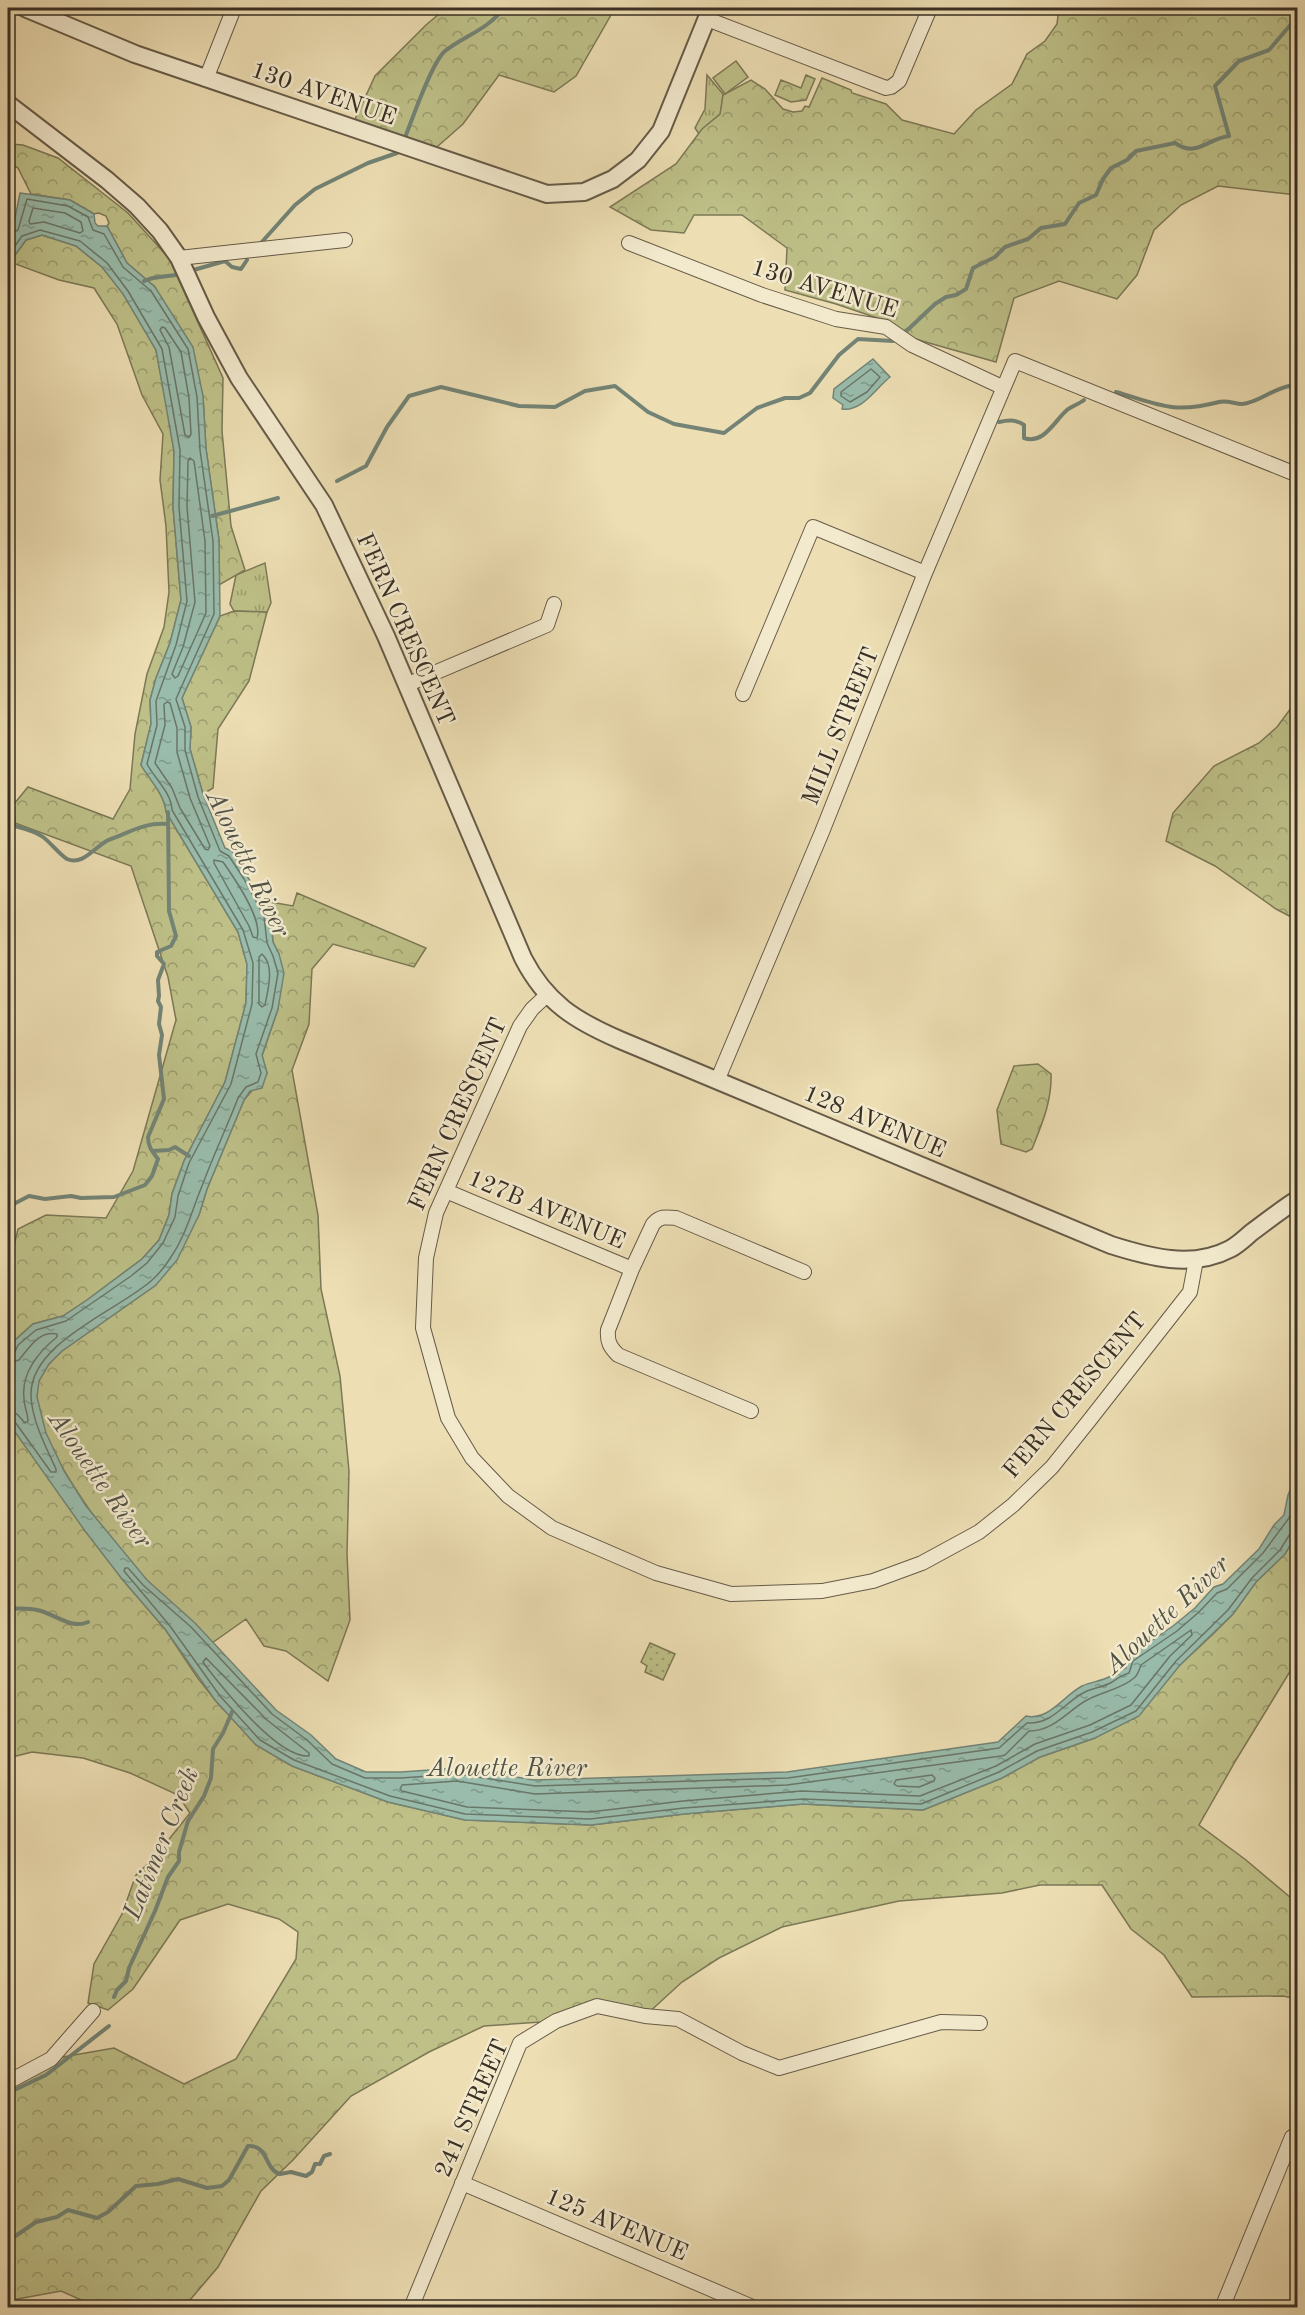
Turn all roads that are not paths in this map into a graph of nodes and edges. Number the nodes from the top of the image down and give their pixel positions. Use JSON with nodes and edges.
{"nodes":[{"id":1,"x":25,"y":8,"type":"edge"},
{"id":2,"x":234,"y":8,"type":"edge"},
{"id":3,"x":930,"y":8,"type":"edge"},
{"id":4,"x":709,"y":13,"type":"edge"},
{"id":5,"x":206,"y":79,"type":"junction"},
{"id":6,"x":8,"y":104,"type":"edge"},
{"id":7,"x":345,"y":240,"type":"dead end"},
{"id":8,"x":629,"y":243,"type":"dead end"},
{"id":9,"x":179,"y":261,"type":"junction"},
{"id":10,"x":1002,"y":387,"type":"junction"},
{"id":11,"x":1298,"y":475,"type":"edge"},
{"id":12,"x":925,"y":573,"type":"junction"},
{"id":13,"x":554,"y":604,"type":"dead end"},
{"id":14,"x":406,"y":685,"type":"junction"},
{"id":15,"x":743,"y":694,"type":"dead end"},
{"id":16,"x":547,"y":995,"type":"junction"},
{"id":17,"x":717,"y":1081,"type":"junction"},
{"id":18,"x":446,"y":1191,"type":"junction"},
{"id":19,"x":1298,"y":1199,"type":"edge"},
{"id":20,"x":1196,"y":1260,"type":"junction"},
{"id":21,"x":632,"y":1269,"type":"junction"},
{"id":22,"x":804,"y":1272,"type":"dead end"},
{"id":23,"x":751,"y":1411,"type":"dead end"},
{"id":24,"x":93,"y":2011,"type":"dead end"},
{"id":25,"x":980,"y":2023,"type":"dead end"},
{"id":26,"x":8,"y":2082,"type":"edge"},
{"id":27,"x":1295,"y":2138,"type":"edge"},
{"id":28,"x":462,"y":2182,"type":"junction"},
{"id":29,"x":411,"y":2307,"type":"edge"},
{"id":30,"x":755,"y":2307,"type":"edge"},
{"id":31,"x":1222,"y":2307,"type":"edge"}],
"edges":[{"from":1,"to":5,"type":"street","name":"130 AVENUE"},
{"from":2,"to":5,"type":"street"},
{"from":3,"to":4,"type":"street"},
{"from":4,"to":5,"type":"street","name":"130 AVENUE"},
{"from":6,"to":9,"type":"street","name":"FERN CRESCENT"},
{"from":7,"to":9,"type":"street"},
{"from":8,"to":10,"type":"street","name":"130 AVENUE"},
{"from":9,"to":14,"type":"street","name":"FERN CRESCENT"},
{"from":10,"to":11,"type":"street","name":"MILL STREET"},
{"from":10,"to":12,"type":"street","name":"MILL STREET"},
{"from":12,"to":15,"type":"street"},
{"from":12,"to":17,"type":"street","name":"MILL STREET"},
{"from":13,"to":14,"type":"street"},
{"from":14,"to":16,"type":"street","name":"FERN CRESCENT"},
{"from":16,"to":17,"type":"street","name":"128 AVENUE"},
{"from":16,"to":18,"type":"street","name":"FERN CRESCENT"},
{"from":17,"to":20,"type":"street","name":"128 AVENUE"},
{"from":18,"to":20,"type":"street","name":"FERN CRESCENT"},
{"from":18,"to":21,"type":"street","name":"127B AVENUE"},
{"from":19,"to":20,"type":"street"},
{"from":21,"to":22,"type":"street","name":"127B AVENUE"},
{"from":21,"to":23,"type":"street"},
{"from":24,"to":26,"type":"street"},
{"from":25,"to":28,"type":"street","name":"241 STREET"},
{"from":27,"to":31,"type":"street"},
{"from":28,"to":29,"type":"street","name":"241 STREET"},
{"from":28,"to":30,"type":"street","name":"125 AVENUE"}]}
